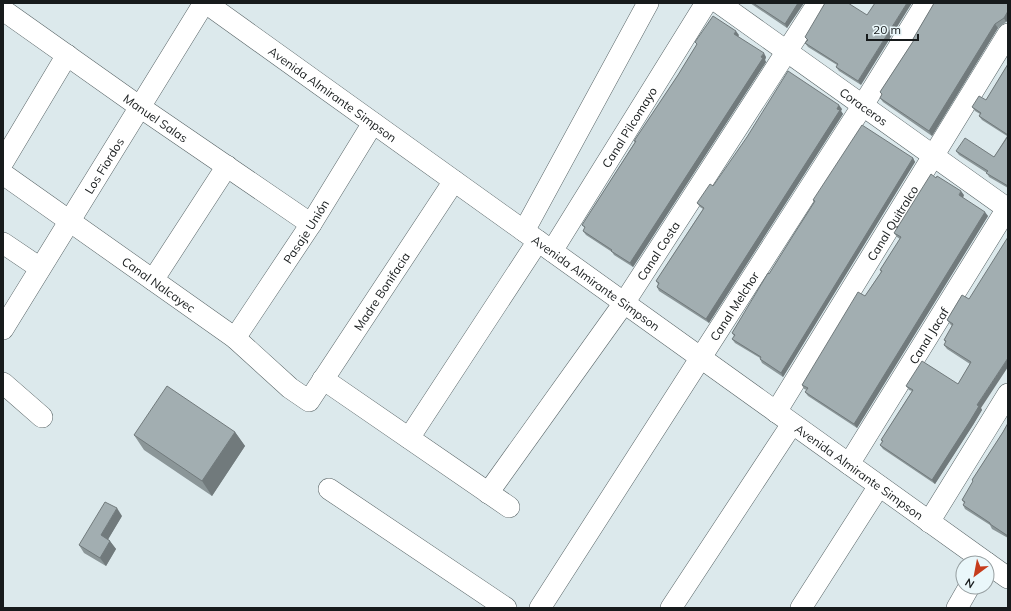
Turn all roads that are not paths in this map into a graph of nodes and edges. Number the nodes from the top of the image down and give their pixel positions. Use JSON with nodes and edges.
{"nodes":[{"id":1,"x":205,"y":3,"type":"edge"},
{"id":2,"x":648,"y":3,"type":"edge"},
{"id":3,"x":706,"y":3,"type":"edge"},
{"id":4,"x":719,"y":3,"type":"edge"},
{"id":5,"x":818,"y":3,"type":"edge"},
{"id":6,"x":926,"y":3,"type":"edge"},
{"id":7,"x":3,"y":10,"type":"edge"},
{"id":8,"x":1008,"y":34,"type":"edge"},
{"id":9,"x":788,"y":52,"type":"junction"},
{"id":10,"x":67,"y":55,"type":"junction"},
{"id":11,"x":863,"y":105,"type":"junction"},
{"id":12,"x":140,"y":107,"type":"junction"},
{"id":13,"x":373,"y":123,"type":"junction"},
{"id":14,"x":934,"y":156,"type":"junction"},
{"id":15,"x":3,"y":162,"type":"edge"},
{"id":16,"x":226,"y":166,"type":"junction"},
{"id":17,"x":3,"y":174,"type":"edge"},
{"id":18,"x":454,"y":181,"type":"junction"},
{"id":19,"x":1008,"y":208,"type":"edge"},
{"id":20,"x":69,"y":221,"type":"junction"},
{"id":21,"x":311,"y":224,"type":"junction"},
{"id":22,"x":538,"y":241,"type":"junction"},
{"id":23,"x":3,"y":243,"type":"edge"},
{"id":24,"x":40,"y":268,"type":"junction"},
{"id":25,"x":153,"y":280,"type":"junction"},
{"id":26,"x":624,"y":302,"type":"junction"},
{"id":27,"x":3,"y":328,"type":"edge"},
{"id":28,"x":235,"y":338,"type":"junction"},
{"id":29,"x":701,"y":358,"type":"junction"},
{"id":30,"x":324,"y":379,"type":"junction"},
{"id":31,"x":3,"y":383,"type":"edge"},
{"id":32,"x":1008,"y":394,"type":"edge"},
{"id":33,"x":309,"y":401,"type":"joint"},
{"id":34,"x":42,"y":416,"type":"dead end"},
{"id":35,"x":784,"y":418,"type":"junction"},
{"id":36,"x":409,"y":438,"type":"junction"},
{"id":37,"x":849,"y":464,"type":"junction"},
{"id":38,"x":879,"y":486,"type":"junction"},
{"id":39,"x":329,"y":489,"type":"dead end"},
{"id":40,"x":488,"y":493,"type":"junction"},
{"id":41,"x":508,"y":507,"type":"dead end"},
{"id":42,"x":929,"y":522,"type":"junction"},
{"id":43,"x":975,"y":555,"type":"edge"},
{"id":44,"x":995,"y":569,"type":"edge"},
{"id":45,"x":1008,"y":578,"type":"edge"},
{"id":46,"x":964,"y":595,"type":"edge"},
{"id":47,"x":506,"y":608,"type":"edge"},
{"id":48,"x":540,"y":608,"type":"edge"},
{"id":49,"x":671,"y":608,"type":"edge"},
{"id":50,"x":801,"y":608,"type":"edge"},
{"id":51,"x":957,"y":608,"type":"edge"}],
"edges":[{"from":1,"to":12,"type":"street","name":"Los Fiordos"},
{"from":1,"to":13,"type":"street","name":"Avenida Almirante Simpson"},
{"from":2,"to":22,"type":"street"},
{"from":3,"to":22,"type":"street","name":"Canal Pilcomayo"},
{"from":4,"to":9,"type":"street","name":"Coraceros"},
{"from":5,"to":9,"type":"street","name":"Canal Costa"},
{"from":6,"to":11,"type":"street","name":"Canal Melchor"},
{"from":7,"to":10,"type":"street","name":"Manuel Salas"},
{"from":8,"to":14,"type":"street","name":"Canal Quitralco"},
{"from":9,"to":11,"type":"street","name":"Coraceros"},
{"from":9,"to":26,"type":"street","name":"Canal Costa"},
{"from":10,"to":12,"type":"street","name":"Manuel Salas"},
{"from":10,"to":15,"type":"street"},
{"from":11,"to":14,"type":"street","name":"Coraceros"},
{"from":11,"to":29,"type":"street","name":"Canal Melchor"},
{"from":12,"to":16,"type":"street","name":"Manuel Salas"},
{"from":12,"to":20,"type":"street","name":"Los Fiordos"},
{"from":13,"to":18,"type":"street","name":"Avenida Almirante Simpson"},
{"from":13,"to":21,"type":"street","name":"Pasaje Unión"},
{"from":14,"to":19,"type":"street","name":"Coraceros"},
{"from":14,"to":35,"type":"street","name":"Canal Quitralco"},
{"from":16,"to":21,"type":"street","name":"Manuel Salas"},
{"from":16,"to":25,"type":"street"},
{"from":17,"to":20,"type":"street","name":"Canal Nalcayec"},
{"from":18,"to":22,"type":"street","name":"Avenida Almirante Simpson"},
{"from":18,"to":30,"type":"street","name":"Madre Bonifacia"},
{"from":19,"to":37,"type":"street","name":"Canal Jacaf"},
{"from":20,"to":24,"type":"street","name":"Los Fiordos"},
{"from":20,"to":25,"type":"street","name":"Canal Nalcayec"},
{"from":21,"to":28,"type":"street","name":"Pasaje Unión"},
{"from":22,"to":26,"type":"street","name":"Avenida Almirante Simpson"},
{"from":22,"to":36,"type":"street","name":"Canal Pilcomayo"},
{"from":23,"to":24,"type":"street"},
{"from":24,"to":27,"type":"street","name":"Los Fiordos"},
{"from":25,"to":28,"type":"street","name":"Canal Nalcayec"},
{"from":26,"to":29,"type":"street","name":"Avenida Almirante Simpson"},
{"from":26,"to":40,"type":"street","name":"Canal Costa"},
{"from":28,"to":33,"type":"street","name":"Canal Nalcayec"},
{"from":29,"to":35,"type":"street","name":"Avenida Almirante Simpson"},
{"from":29,"to":48,"type":"street","name":"Canal Melchor"},
{"from":30,"to":33,"type":"street","name":"Madre Bonifacia"},
{"from":30,"to":36,"type":"street"},
{"from":31,"to":34,"type":"street"},
{"from":32,"to":42,"type":"street"},
{"from":35,"to":37,"type":"street","name":"Avenida Almirante Simpson"},
{"from":35,"to":49,"type":"street","name":"Canal Quitralco"},
{"from":36,"to":40,"type":"street"},
{"from":37,"to":38,"type":"street","name":"Avenida Almirante Simpson"},
{"from":38,"to":42,"type":"street","name":"Avenida Almirante Simpson"},
{"from":38,"to":50,"type":"street"},
{"from":39,"to":47,"type":"street"},
{"from":40,"to":41,"type":"street"},
{"from":42,"to":43,"type":"street","name":"Avenida Almirante Simpson"},
{"from":44,"to":45,"type":"street","name":"Avenida Almirante Simpson"},
{"from":46,"to":51,"type":"street"}]}
